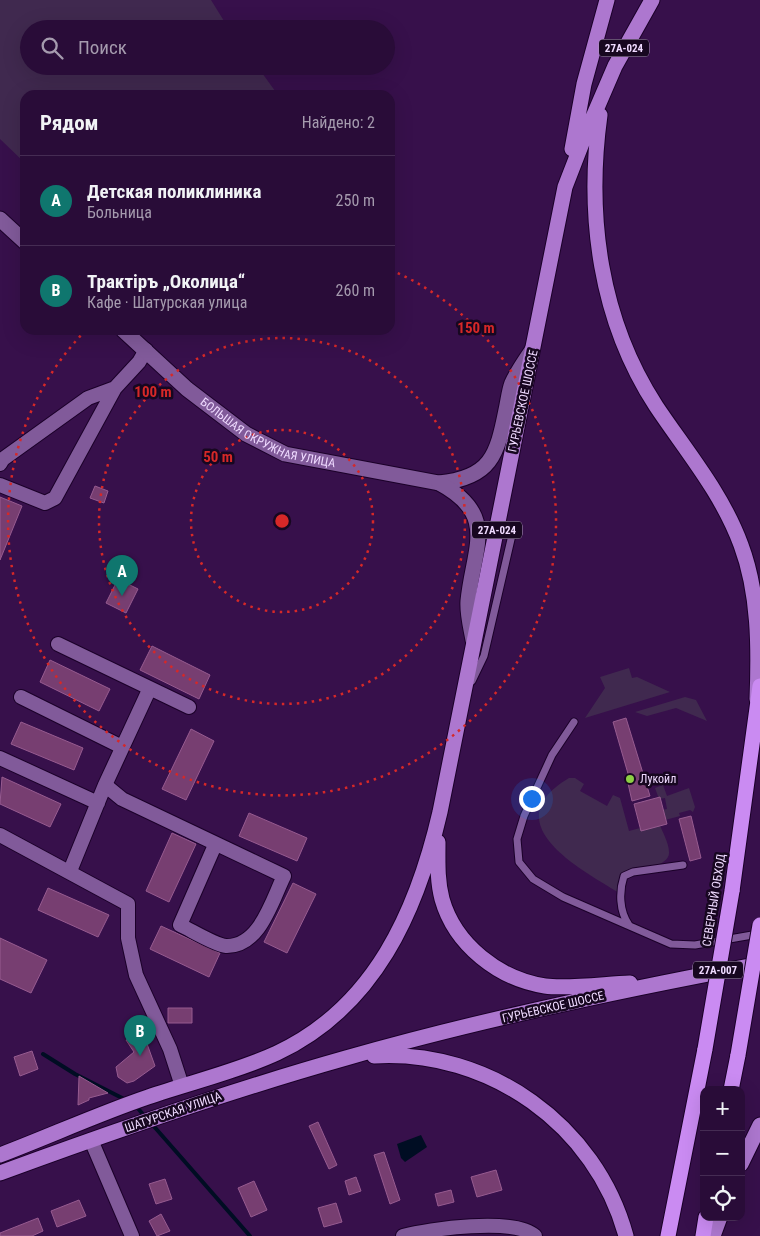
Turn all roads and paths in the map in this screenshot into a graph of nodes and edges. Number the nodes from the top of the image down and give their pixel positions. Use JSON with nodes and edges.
{"nodes":[{"id":1,"x":607,"y":0,"type":"edge"},
{"id":2,"x":652,"y":0,"type":"edge"},
{"id":3,"x":602,"y":98,"type":"junction"},
{"id":4,"x":565,"y":187,"type":"junction"},
{"id":5,"x":0,"y":219,"type":"edge"},
{"id":6,"x":20,"y":237,"type":"edge"},
{"id":7,"x":129,"y":335,"type":"edge"},
{"id":8,"x":535,"y":345,"type":"junction"},
{"id":9,"x":146,"y":350,"type":"junction"},
{"id":10,"x":115,"y":388,"type":"junction"},
{"id":11,"x":0,"y":464,"type":"edge"},
{"id":12,"x":439,"y":483,"type":"junction"},
{"id":13,"x":0,"y":485,"type":"edge"},
{"id":14,"x":512,"y":534,"type":"dead end"},
{"id":15,"x":473,"y":643,"type":"junction"},
{"id":16,"x":58,"y":644,"type":"dead end"},
{"id":17,"x":760,"y":686,"type":"edge"},
{"id":18,"x":149,"y":690,"type":"junction"},
{"id":19,"x":21,"y":697,"type":"dead end"},
{"id":20,"x":462,"y":700,"type":"junction"},
{"id":21,"x":189,"y":707,"type":"dead end"},
{"id":22,"x":756,"y":720,"type":"junction"},
{"id":23,"x":574,"y":722,"type":"dead end"},
{"id":24,"x":122,"y":747,"type":"junction"},
{"id":25,"x":0,"y":758,"type":"edge"},
{"id":26,"x":105,"y":785,"type":"junction"},
{"id":27,"x":98,"y":803,"type":"junction"},
{"id":28,"x":439,"y":818,"type":"junction"},
{"id":29,"x":0,"y":834,"type":"edge"},
{"id":30,"x":215,"y":845,"type":"junction"},
{"id":31,"x":683,"y":865,"type":"dead end"},
{"id":32,"x":70,"y":871,"type":"junction"},
{"id":33,"x":760,"y":925,"type":"edge"},
{"id":34,"x":630,"y":926,"type":"junction"},
{"id":35,"x":760,"y":934,"type":"edge"},
{"id":36,"x":760,"y":964,"type":"edge"},
{"id":37,"x":664,"y":982,"type":"junction"},
{"id":38,"x":348,"y":1058,"type":"junction"},
{"id":39,"x":182,"y":1086,"type":"junction"},
{"id":40,"x":732,"y":1086,"type":"edge"},
{"id":41,"x":760,"y":1125,"type":"edge"},
{"id":42,"x":91,"y":1140,"type":"junction"},
{"id":43,"x":0,"y":1155,"type":"edge"},
{"id":44,"x":745,"y":1156,"type":"edge"},
{"id":45,"x":0,"y":1173,"type":"edge"},
{"id":46,"x":705,"y":1221,"type":"edge"},
{"id":47,"x":719,"y":1221,"type":"edge"},
{"id":48,"x":132,"y":1236,"type":"edge"},
{"id":49,"x":403,"y":1236,"type":"edge"},
{"id":50,"x":535,"y":1236,"type":"edge"},
{"id":51,"x":626,"y":1236,"type":"edge"},
{"id":52,"x":668,"y":1236,"type":"edge"},
{"id":53,"x":702,"y":1236,"type":"edge"},
{"id":54,"x":713,"y":1236,"type":"edge"}],
"edges":[{"from":1,"to":4,"type":"main road"},
{"from":2,"to":3,"type":"main road","name":"ГУРЬЕВСКОЕ ШОССЕ","number":"27А-024"},
{"from":3,"to":4,"type":"main road","name":"ГУРЬЕВСКОЕ ШОССЕ","number":"27А-024"},
{"from":3,"to":22,"type":"main road"},
{"from":4,"to":8,"type":"main road","name":"ГУРЬЕВСКОЕ ШОССЕ","number":"27А-024"},
{"from":5,"to":6,"type":"main road"},
{"from":7,"to":9,"type":"main road","name":"БОЛЬШАЯ ОКРУЖНАЯ УЛИЦА"},
{"from":8,"to":12,"type":"main road"},
{"from":8,"to":15,"type":"main road","name":"ГУРЬЕВСКОЕ ШОССЕ","number":"27А-024"},
{"from":9,"to":10,"type":"street"},
{"from":9,"to":12,"type":"main road","name":"БОЛЬШАЯ ОКРУЖНАЯ УЛИЦА"},
{"from":10,"to":11,"type":"street"},
{"from":10,"to":13,"type":"street"},
{"from":12,"to":15,"type":"main road"},
{"from":14,"to":20,"type":"lane"},
{"from":15,"to":20,"type":"main road","name":"ГУРЬЕВСКОЕ ШОССЕ","number":"27А-024"},
{"from":16,"to":18,"type":"street"},
{"from":17,"to":22,"type":"highway","name":"СЕВЕРНЫЙ ОБХОД","number":"27А-007"},
{"from":18,"to":21,"type":"street"},
{"from":18,"to":24,"type":"street"},
{"from":19,"to":24,"type":"street"},
{"from":20,"to":28,"type":"main road","name":"ГУРЬЕВСКОЕ ШОССЕ","number":"27А-024"},
{"from":22,"to":52,"type":"highway","name":"СЕВЕРНЫЙ ОБХОД","number":"27А-007","bridge":true},
{"from":23,"to":34,"type":"lane"},
{"from":24,"to":26,"type":"street"},
{"from":25,"to":27,"type":"street"},
{"from":26,"to":27,"type":"street"},
{"from":26,"to":30,"type":"street"},
{"from":27,"to":32,"type":"street"},
{"from":28,"to":37,"type":"main road"},
{"from":28,"to":39,"type":"main road","name":"ШАТУРСКАЯ УЛИЦА"},
{"from":29,"to":32,"type":"street","name":"ШАТУРСКАЯ УЛИЦА"},
{"from":30,"to":30,"type":"street"},
{"from":31,"to":34,"type":"lane"},
{"from":32,"to":39,"type":"street","name":"ШАТУРСКАЯ УЛИЦА"},
{"from":33,"to":40,"type":"highway","number":"27А-007","bridge":true},
{"from":34,"to":35,"type":"lane"},
{"from":36,"to":37,"type":"main road","name":"ГУРЬЕВСКОЕ ШОССЕ"},
{"from":37,"to":38,"type":"main road","name":"ГУРЬЕВСКОЕ ШОССЕ"},
{"from":38,"to":42,"type":"main road","name":"ШАТУРСКАЯ УЛИЦА"},
{"from":38,"to":51,"type":"main road"},
{"from":39,"to":43,"type":"main road","name":"ШАТУРСКАЯ УЛИЦА"},
{"from":41,"to":44,"type":"main road"},
{"from":42,"to":45,"type":"main road","name":"ШАТУРСКАЯ УЛИЦА"},
{"from":42,"to":48,"type":"street"},
{"from":46,"to":53,"type":"highway"},
{"from":47,"to":54,"type":"main road"},
{"from":49,"to":50,"type":"street"}]}
